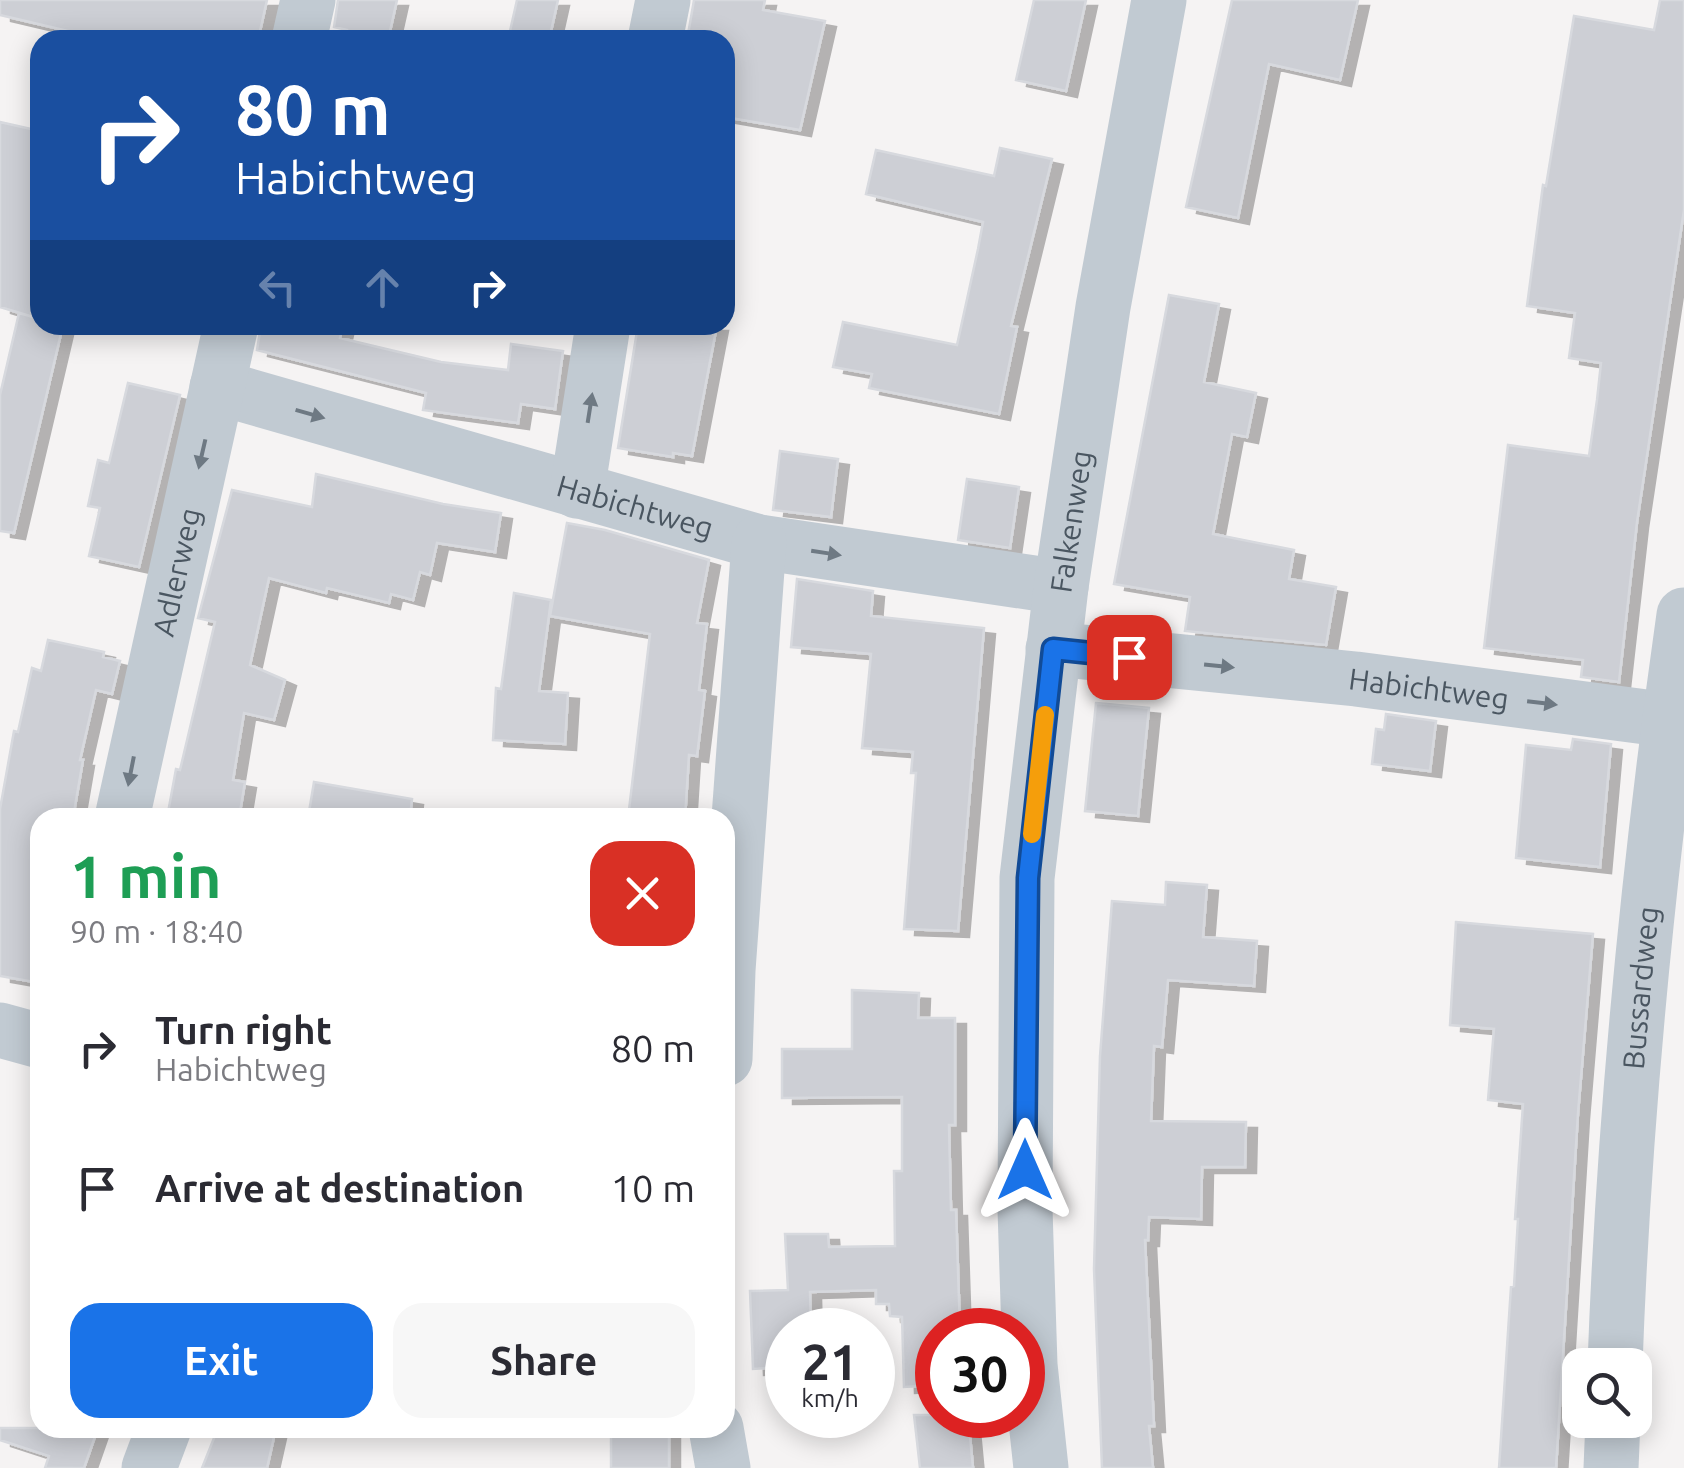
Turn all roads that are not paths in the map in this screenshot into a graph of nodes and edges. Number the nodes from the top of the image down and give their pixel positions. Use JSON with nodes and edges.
{"nodes":[{"id":1,"x":308,"y":0,"type":"edge"},
{"id":2,"x":663,"y":0,"type":"edge"},
{"id":3,"x":1159,"y":0,"type":"edge"},
{"id":4,"x":301,"y":30,"type":"edge"},
{"id":5,"x":657,"y":30,"type":"edge"},
{"id":6,"x":229,"y":335,"type":"edge"},
{"id":7,"x":600,"y":335,"type":"edge"},
{"id":8,"x":217,"y":386,"type":"junction"},
{"id":9,"x":577,"y":490,"type":"junction"},
{"id":10,"x":759,"y":542,"type":"junction"},
{"id":11,"x":1061,"y":587,"type":"junction"},
{"id":12,"x":1684,"y":614,"type":"edge"},
{"id":13,"x":1053,"y":649,"type":"junction"},
{"id":14,"x":1677,"y":721,"type":"edge"},
{"id":15,"x":124,"y":808,"type":"edge"},
{"id":16,"x":735,"y":873,"type":"edge"},
{"id":17,"x":0,"y":1030,"type":"edge"},
{"id":18,"x":30,"y":1038,"type":"edge"},
{"id":19,"x":1616,"y":1348,"type":"edge"},
{"id":20,"x":160,"y":1438,"type":"edge"},
{"id":21,"x":718,"y":1438,"type":"edge"},
{"id":22,"x":1613,"y":1438,"type":"edge"},
{"id":23,"x":149,"y":1468,"type":"edge"},
{"id":24,"x":722,"y":1468,"type":"edge"},
{"id":25,"x":1041,"y":1468,"type":"edge"},
{"id":26,"x":1612,"y":1468,"type":"edge"}],
"edges":[{"from":1,"to":4,"type":"street"},
{"from":2,"to":5,"type":"street"},
{"from":3,"to":11,"type":"street","name":"Falkenweg"},
{"from":6,"to":8,"type":"street","name":"Adlerweg"},
{"from":9,"to":7,"type":"street","one_way":true},
{"from":8,"to":9,"type":"street","name":"Habichtweg","one_way":true},
{"from":8,"to":15,"type":"street","name":"Adlerweg","one_way":true},
{"from":9,"to":10,"type":"street","name":"Habichtweg"},
{"from":10,"to":11,"type":"street","name":"Habichtweg","one_way":true},
{"from":10,"to":16,"type":"street"},
{"from":11,"to":13,"type":"street","name":"Falkenweg"},
{"from":12,"to":14,"type":"street","name":"Bussardweg"},
{"from":13,"to":14,"type":"street","name":"Habichtweg","one_way":true},
{"from":13,"to":25,"type":"street","name":"Falkenweg"},
{"from":14,"to":19,"type":"street","name":"Bussardweg"},
{"from":17,"to":18,"type":"street"},
{"from":20,"to":23,"type":"street"},
{"from":21,"to":24,"type":"street"},
{"from":22,"to":26,"type":"street"}]}
